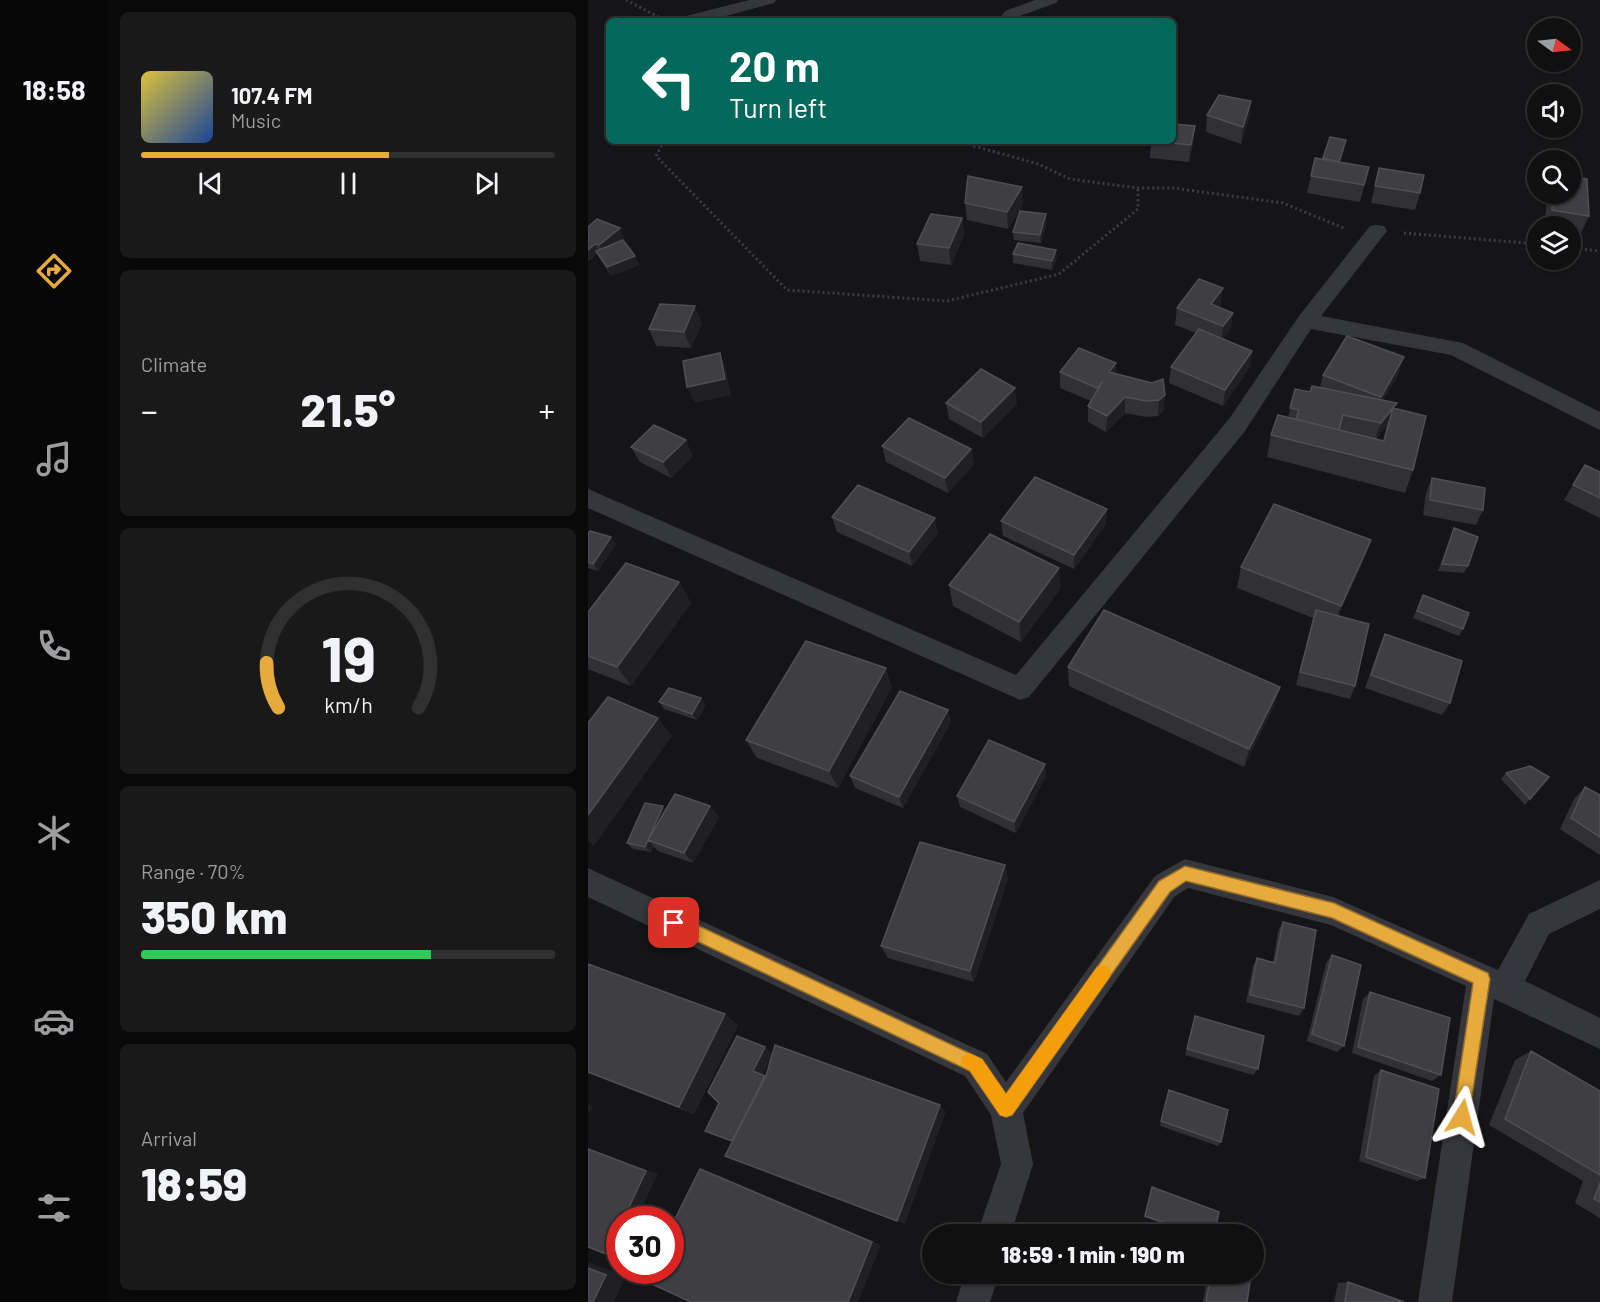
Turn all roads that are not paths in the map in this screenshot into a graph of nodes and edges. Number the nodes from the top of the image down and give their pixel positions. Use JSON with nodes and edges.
{"nodes":[{"id":1,"x":768,"y":0,"type":"edge"},
{"id":2,"x":1050,"y":0,"type":"edge"},
{"id":3,"x":700,"y":18,"type":"edge"},
{"id":4,"x":1008,"y":18,"type":"edge"},
{"id":5,"x":1377,"y":231,"type":"road end"},
{"id":6,"x":1306,"y":321,"type":"junction"},
{"id":7,"x":1600,"y":422,"type":"edge"},
{"id":8,"x":588,"y":498,"type":"edge"},
{"id":9,"x":588,"y":882,"type":"edge"},
{"id":10,"x":1600,"y":894,"type":"edge"},
{"id":11,"x":1493,"y":983,"type":"junction"},
{"id":12,"x":1600,"y":1035,"type":"edge"},
{"id":13,"x":1006,"y":1109,"type":"junction"},
{"id":14,"x":997,"y":1224,"type":"edge"},
{"id":15,"x":978,"y":1284,"type":"edge"},
{"id":16,"x":972,"y":1302,"type":"edge"},
{"id":17,"x":1435,"y":1302,"type":"edge"}],
"edges":[{"from":1,"to":3,"type":"street"},
{"from":2,"to":4,"type":"street"},
{"from":5,"to":6,"type":"street"},
{"from":6,"to":7,"type":"street"},
{"from":6,"to":8,"type":"street"},
{"from":9,"to":13,"type":"street"},
{"from":10,"to":11,"type":"street"},
{"from":11,"to":12,"type":"street"},
{"from":11,"to":13,"type":"street"},
{"from":11,"to":17,"type":"street"},
{"from":13,"to":14,"type":"street"},
{"from":15,"to":16,"type":"street"}]}
